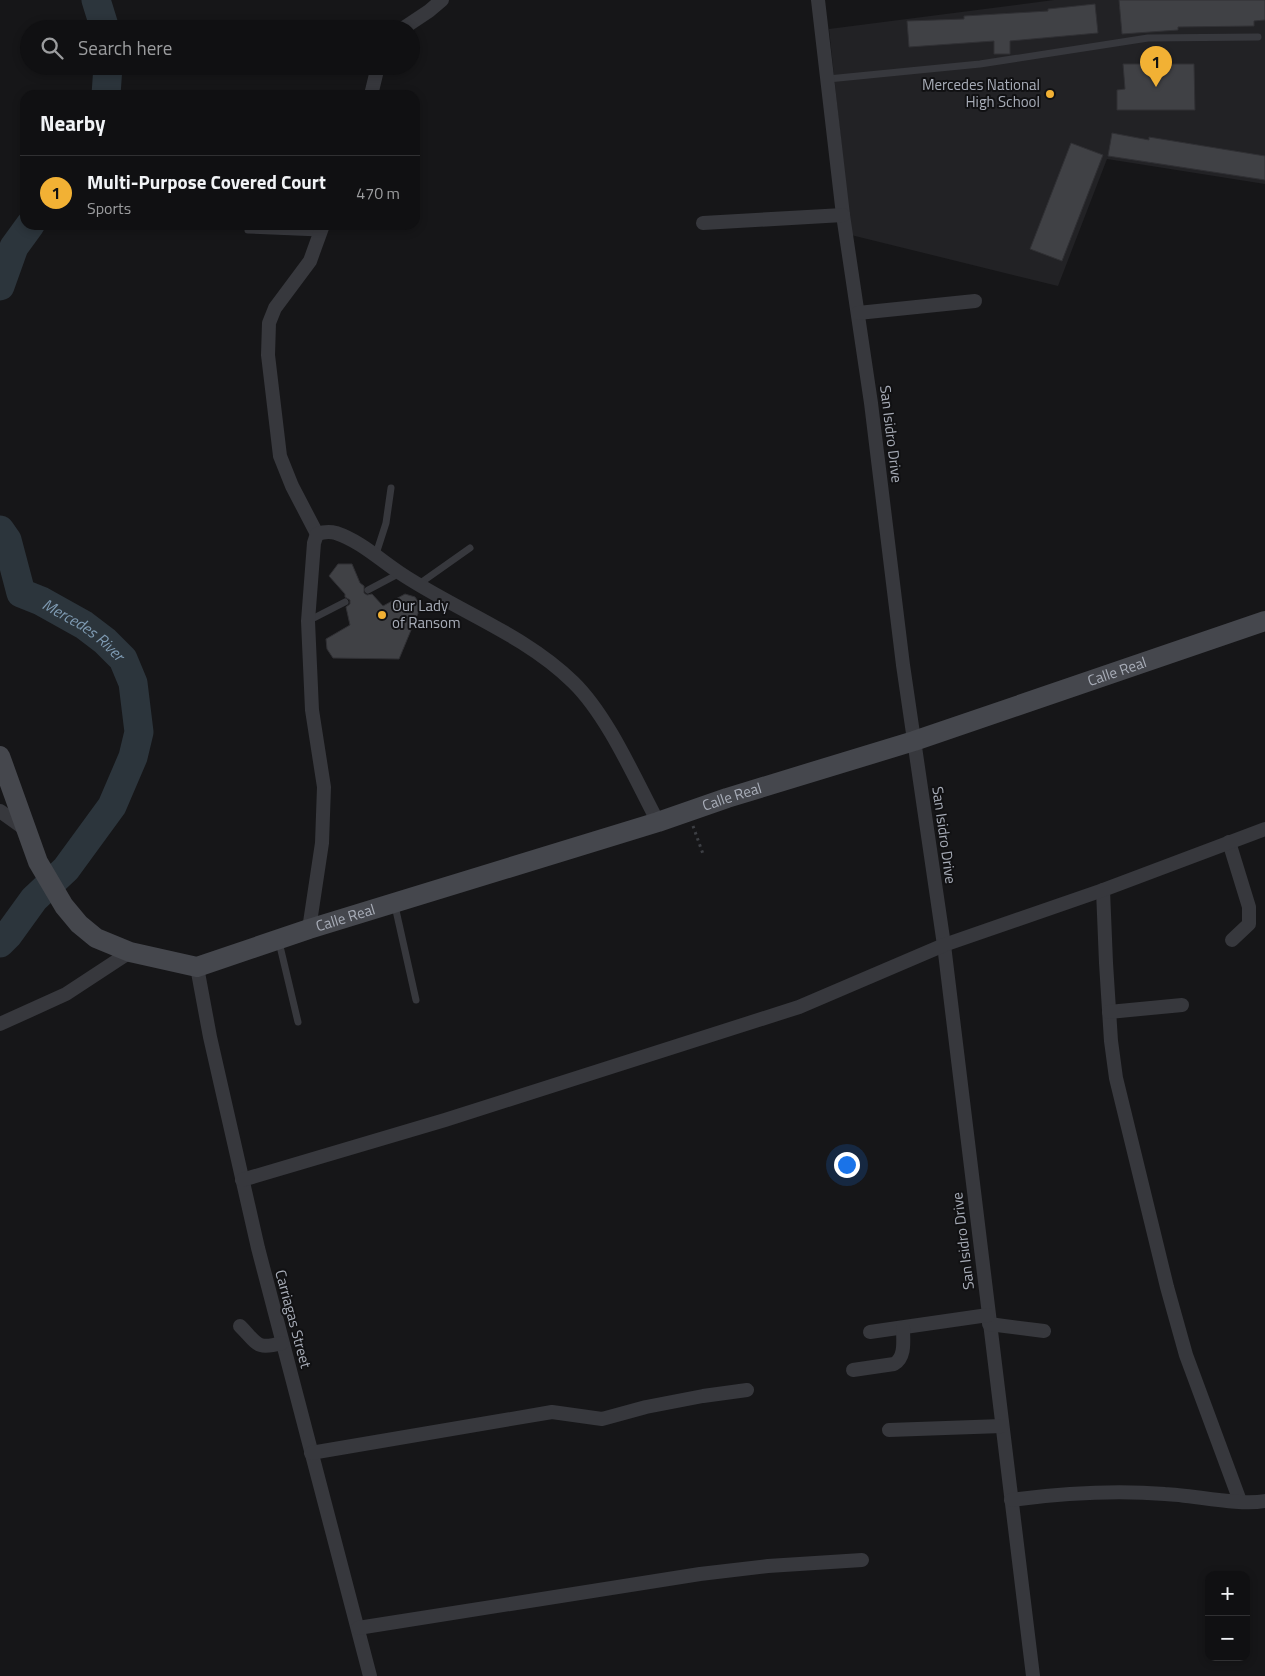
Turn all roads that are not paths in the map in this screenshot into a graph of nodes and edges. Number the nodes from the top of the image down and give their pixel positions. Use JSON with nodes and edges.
{"nodes":[{"id":1,"x":442,"y":0,"type":"edge"},
{"id":2,"x":818,"y":0,"type":"edge"},
{"id":3,"x":416,"y":20,"type":"edge"},
{"id":4,"x":1258,"y":37,"type":"dead end"},
{"id":5,"x":376,"y":75,"type":"edge"},
{"id":6,"x":828,"y":79,"type":"junction"},
{"id":7,"x":372,"y":90,"type":"edge"},
{"id":8,"x":843,"y":214,"type":"junction"},
{"id":9,"x":703,"y":222,"type":"dead end"},
{"id":10,"x":322,"y":230,"type":"edge"},
{"id":11,"x":975,"y":301,"type":"dead end"},
{"id":12,"x":858,"y":313,"type":"junction"},
{"id":13,"x":391,"y":488,"type":"dead end"},
{"id":14,"x":317,"y":534,"type":"junction"},
{"id":15,"x":470,"y":548,"type":"dead end"},
{"id":16,"x":376,"y":554,"type":"junction"},
{"id":17,"x":400,"y":573,"type":"junction"},
{"id":18,"x":419,"y":584,"type":"junction"},
{"id":19,"x":368,"y":590,"type":"dead end"},
{"id":20,"x":345,"y":602,"type":"dead end"},
{"id":21,"x":1265,"y":621,"type":"edge"},
{"id":22,"x":308,"y":622,"type":"junction"},
{"id":23,"x":914,"y":741,"type":"junction"},
{"id":24,"x":0,"y":756,"type":"edge"},
{"id":25,"x":0,"y":811,"type":"edge"},
{"id":26,"x":658,"y":822,"type":"junction"},
{"id":27,"x":26,"y":829,"type":"junction"},
{"id":28,"x":1265,"y":829,"type":"edge"},
{"id":29,"x":1229,"y":842,"type":"junction"},
{"id":30,"x":1103,"y":890,"type":"junction"},
{"id":31,"x":394,"y":903,"type":"junction"},
{"id":32,"x":309,"y":929,"type":"junction"},
{"id":33,"x":278,"y":939,"type":"junction"},
{"id":34,"x":1232,"y":940,"type":"dead end"},
{"id":35,"x":944,"y":945,"type":"junction"},
{"id":36,"x":130,"y":952,"type":"junction"},
{"id":37,"x":197,"y":967,"type":"junction"},
{"id":38,"x":416,"y":1000,"type":"dead end"},
{"id":39,"x":1182,"y":1005,"type":"dead end"},
{"id":40,"x":1109,"y":1012,"type":"junction"},
{"id":41,"x":298,"y":1022,"type":"dead end"},
{"id":42,"x":0,"y":1024,"type":"edge"},
{"id":43,"x":242,"y":1180,"type":"junction"},
{"id":44,"x":989,"y":1320,"type":"junction"},
{"id":45,"x":240,"y":1326,"type":"dead end"},
{"id":46,"x":903,"y":1328,"type":"junction"},
{"id":47,"x":1044,"y":1331,"type":"dead end"},
{"id":48,"x":870,"y":1332,"type":"dead end"},
{"id":49,"x":282,"y":1342,"type":"junction"},
{"id":50,"x":853,"y":1370,"type":"dead end"},
{"id":51,"x":747,"y":1390,"type":"dead end"},
{"id":52,"x":1002,"y":1426,"type":"junction"},
{"id":53,"x":889,"y":1430,"type":"dead end"},
{"id":54,"x":311,"y":1454,"type":"junction"},
{"id":55,"x":1263,"y":1499,"type":"edge"},
{"id":56,"x":1011,"y":1500,"type":"junction"},
{"id":57,"x":1240,"y":1501,"type":"junction"},
{"id":58,"x":862,"y":1560,"type":"dead end"},
{"id":59,"x":358,"y":1628,"type":"junction"},
{"id":60,"x":370,"y":1676,"type":"edge"},
{"id":61,"x":1033,"y":1676,"type":"edge"}],
"edges":[{"from":1,"to":3,"type":"street"},
{"from":2,"to":6,"type":"street","name":"San Isidro Drive"},
{"from":4,"to":6,"type":"lane"},
{"from":5,"to":7,"type":"street"},
{"from":6,"to":8,"type":"street","name":"San Isidro Drive"},
{"from":8,"to":9,"type":"street"},
{"from":8,"to":12,"type":"street","name":"San Isidro Drive"},
{"from":10,"to":14,"type":"street"},
{"from":11,"to":12,"type":"street"},
{"from":12,"to":23,"type":"street","name":"San Isidro Drive"},
{"from":13,"to":16,"type":"lane"},
{"from":14,"to":16,"type":"street"},
{"from":14,"to":22,"type":"street"},
{"from":15,"to":18,"type":"lane"},
{"from":16,"to":17,"type":"street"},
{"from":17,"to":18,"type":"street"},
{"from":17,"to":19,"type":"lane"},
{"from":18,"to":26,"type":"street"},
{"from":20,"to":22,"type":"lane"},
{"from":21,"to":23,"type":"street","name":"Calle Real"},
{"from":22,"to":32,"type":"street"},
{"from":23,"to":26,"type":"street","name":"Calle Real"},
{"from":23,"to":35,"type":"street","name":"San Isidro Drive"},
{"from":24,"to":27,"type":"street"},
{"from":25,"to":27,"type":"street"},
{"from":26,"to":31,"type":"street","name":"Calle Real"},
{"from":27,"to":36,"type":"street"},
{"from":28,"to":29,"type":"street"},
{"from":29,"to":30,"type":"street"},
{"from":29,"to":34,"type":"street"},
{"from":30,"to":35,"type":"street"},
{"from":30,"to":40,"type":"street"},
{"from":31,"to":32,"type":"street","name":"Calle Real"},
{"from":31,"to":38,"type":"lane"},
{"from":32,"to":33,"type":"street","name":"Calle Real"},
{"from":33,"to":37,"type":"street","name":"Calle Real"},
{"from":33,"to":41,"type":"lane"},
{"from":35,"to":43,"type":"street"},
{"from":35,"to":44,"type":"street","name":"San Isidro Drive"},
{"from":36,"to":37,"type":"street"},
{"from":36,"to":42,"type":"street"},
{"from":37,"to":43,"type":"street","name":"Carriagas Street"},
{"from":39,"to":40,"type":"street"},
{"from":40,"to":57,"type":"street"},
{"from":43,"to":49,"type":"street","name":"Carriagas Street"},
{"from":44,"to":46,"type":"street"},
{"from":44,"to":47,"type":"street"},
{"from":44,"to":52,"type":"street","name":"San Isidro Drive"},
{"from":45,"to":49,"type":"street"},
{"from":46,"to":48,"type":"street"},
{"from":46,"to":50,"type":"street"},
{"from":49,"to":54,"type":"street","name":"Carriagas Street"},
{"from":51,"to":54,"type":"street"},
{"from":52,"to":53,"type":"street"},
{"from":52,"to":56,"type":"street","name":"San Isidro Drive"},
{"from":54,"to":59,"type":"street","name":"Carriagas Street"},
{"from":55,"to":57,"type":"street"},
{"from":56,"to":57,"type":"street"},
{"from":56,"to":61,"type":"street","name":"San Isidro Drive"},
{"from":58,"to":59,"type":"street"},
{"from":59,"to":60,"type":"street","name":"Carriagas Street"}]}
